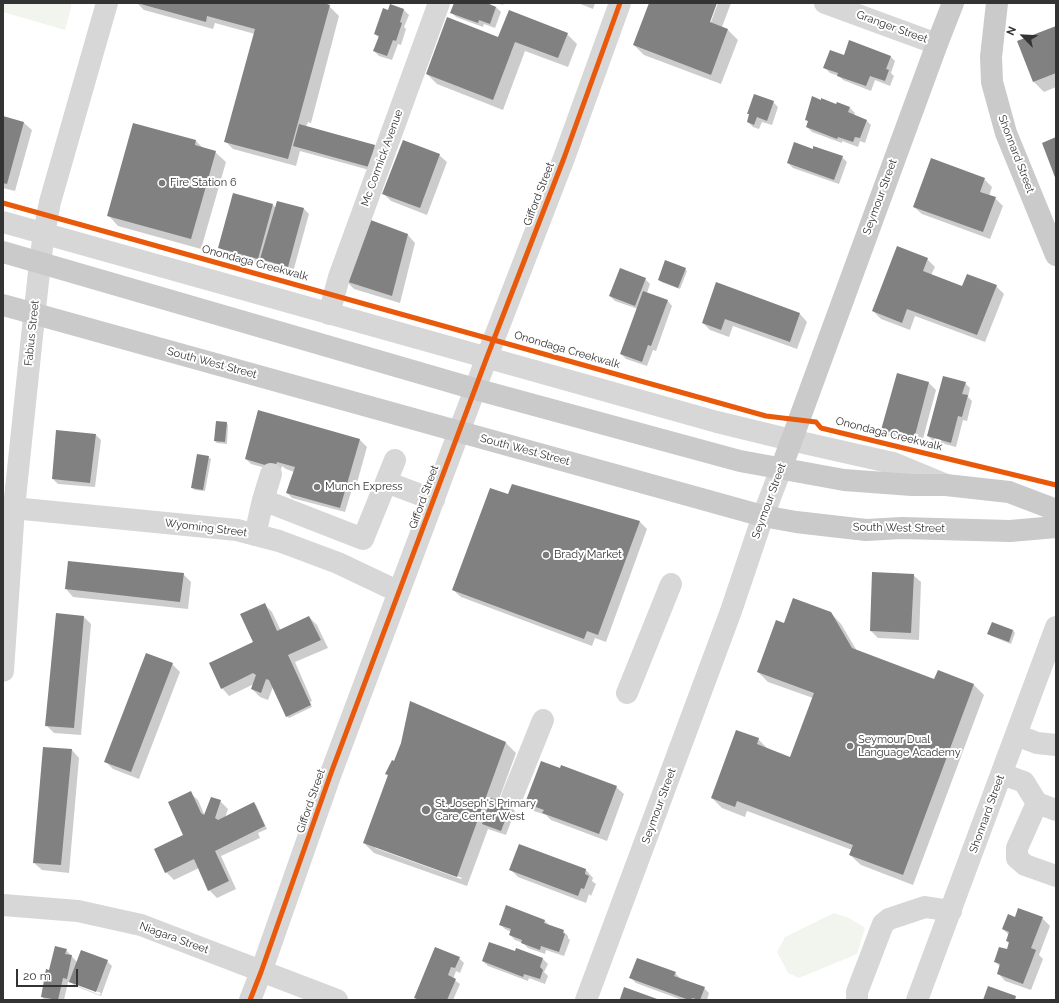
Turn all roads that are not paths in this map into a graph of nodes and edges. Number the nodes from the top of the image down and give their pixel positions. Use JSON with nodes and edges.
{"nodes":[{"id":1,"x":107,"y":3,"type":"edge"},
{"id":2,"x":439,"y":3,"type":"edge"},
{"id":3,"x":620,"y":3,"type":"edge"},
{"id":4,"x":825,"y":3,"type":"edge"},
{"id":5,"x":953,"y":3,"type":"edge"},
{"id":6,"x":997,"y":3,"type":"edge"},
{"id":7,"x":937,"y":44,"type":"junction"},
{"id":8,"x":3,"y":222,"type":"edge"},
{"id":9,"x":44,"y":233,"type":"junction"},
{"id":10,"x":3,"y":252,"type":"edge"},
{"id":11,"x":1056,"y":255,"type":"edge"},
{"id":12,"x":40,"y":263,"type":"junction"},
{"id":13,"x":3,"y":305,"type":"edge"},
{"id":14,"x":34,"y":314,"type":"junction"},
{"id":15,"x":329,"y":314,"type":"junction"},
{"id":16,"x":487,"y":357,"type":"junction"},
{"id":17,"x":475,"y":389,"type":"junction"},
{"id":18,"x":459,"y":432,"type":"junction"},
{"id":19,"x":791,"y":440,"type":"junction"},
{"id":20,"x":395,"y":460,"type":"dead end"},
{"id":21,"x":781,"y":470,"type":"junction"},
{"id":22,"x":270,"y":474,"type":"dead end"},
{"id":23,"x":386,"y":482,"type":"junction"},
{"id":24,"x":946,"y":485,"type":"junction"},
{"id":25,"x":264,"y":500,"type":"junction"},
{"id":26,"x":434,"y":500,"type":"junction"},
{"id":27,"x":9,"y":508,"type":"edge"},
{"id":28,"x":1056,"y":510,"type":"edge"},
{"id":29,"x":763,"y":516,"type":"junction"},
{"id":30,"x":1056,"y":528,"type":"edge"},
{"id":31,"x":255,"y":535,"type":"junction"},
{"id":32,"x":671,"y":584,"type":"dead end"},
{"id":33,"x":399,"y":592,"type":"junction"},
{"id":34,"x":1056,"y":627,"type":"edge"},
{"id":35,"x":3,"y":671,"type":"edge"},
{"id":36,"x":627,"y":693,"type":"dead end"},
{"id":37,"x":543,"y":720,"type":"dead end"},
{"id":38,"x":1016,"y":735,"type":"junction"},
{"id":39,"x":1056,"y":745,"type":"edge"},
{"id":40,"x":1002,"y":774,"type":"junction"},
{"id":41,"x":512,"y":797,"type":"dead end"},
{"id":42,"x":1046,"y":807,"type":"edge"},
{"id":43,"x":1056,"y":876,"type":"edge"},
{"id":44,"x":3,"y":905,"type":"edge"},
{"id":45,"x":951,"y":911,"type":"junction"},
{"id":46,"x":261,"y":972,"type":"junction"},
{"id":47,"x":250,"y":1000,"type":"edge"},
{"id":48,"x":337,"y":1000,"type":"edge"},
{"id":49,"x":586,"y":1000,"type":"edge"},
{"id":50,"x":857,"y":1000,"type":"edge"},
{"id":51,"x":917,"y":1000,"type":"edge"}],
"edges":[{"from":1,"to":9,"type":"street","name":"Fabius Street"},
{"from":2,"to":15,"type":"street","name":"Mc Cormick Avenue"},
{"from":3,"to":16,"type":"street","name":"Gifford Street"},
{"from":4,"to":7,"type":"street","name":"Granger Street"},
{"from":5,"to":7,"type":"main road","name":"Seymour Street"},
{"from":6,"to":11,"type":"main road","name":"Shonnard Street"},
{"from":7,"to":19,"type":"main road","name":"Seymour Street"},
{"from":8,"to":9,"type":"street"},
{"from":9,"to":12,"type":"street","name":"Fabius Street"},
{"from":9,"to":15,"type":"street"},
{"from":10,"to":12,"type":"main road"},
{"from":12,"to":14,"type":"street","name":"Fabius Street"},
{"from":12,"to":17,"type":"main road"},
{"from":13,"to":14,"type":"main road","name":"South West Street"},
{"from":14,"to":18,"type":"main road","name":"South West Street"},
{"from":14,"to":27,"type":"street","name":"Fabius Street"},
{"from":15,"to":16,"type":"street"},
{"from":16,"to":17,"type":"street","name":"Gifford Street"},
{"from":16,"to":19,"type":"street"},
{"from":17,"to":18,"type":"street","name":"Gifford Street"},
{"from":17,"to":21,"type":"main road"},
{"from":18,"to":26,"type":"street","name":"Gifford Street"},
{"from":18,"to":29,"type":"main road","name":"South West Street"},
{"from":19,"to":21,"type":"main road","name":"Seymour Street"},
{"from":19,"to":24,"type":"street"},
{"from":20,"to":23,"type":"street"},
{"from":21,"to":24,"type":"main road"},
{"from":21,"to":29,"type":"street","name":"Seymour Street"},
{"from":22,"to":25,"type":"street"},
{"from":23,"to":25,"type":"street"},
{"from":23,"to":26,"type":"street"},
{"from":24,"to":28,"type":"main road"},
{"from":25,"to":31,"type":"street"},
{"from":26,"to":33,"type":"street","name":"Gifford Street"},
{"from":27,"to":31,"type":"street","name":"Wyoming Street"},
{"from":27,"to":35,"type":"street","name":"Fabius Street"},
{"from":29,"to":30,"type":"main road","name":"South West Street"},
{"from":29,"to":49,"type":"street","name":"Seymour Street"},
{"from":31,"to":33,"type":"street","name":"Wyoming Street"},
{"from":32,"to":36,"type":"street"},
{"from":33,"to":46,"type":"street","name":"Gifford Street"},
{"from":34,"to":38,"type":"street","name":"Shonnard Street"},
{"from":37,"to":41,"type":"street"},
{"from":38,"to":39,"type":"street"},
{"from":38,"to":40,"type":"street","name":"Shonnard Street"},
{"from":40,"to":42,"type":"street"},
{"from":40,"to":45,"type":"street","name":"Shonnard Street"},
{"from":42,"to":43,"type":"street"},
{"from":44,"to":46,"type":"street","name":"Niagara Street"},
{"from":45,"to":50,"type":"street"},
{"from":45,"to":51,"type":"street","name":"Shonnard Street"},
{"from":46,"to":47,"type":"street","name":"Gifford Street"},
{"from":46,"to":48,"type":"street","name":"Niagara Street"}]}
